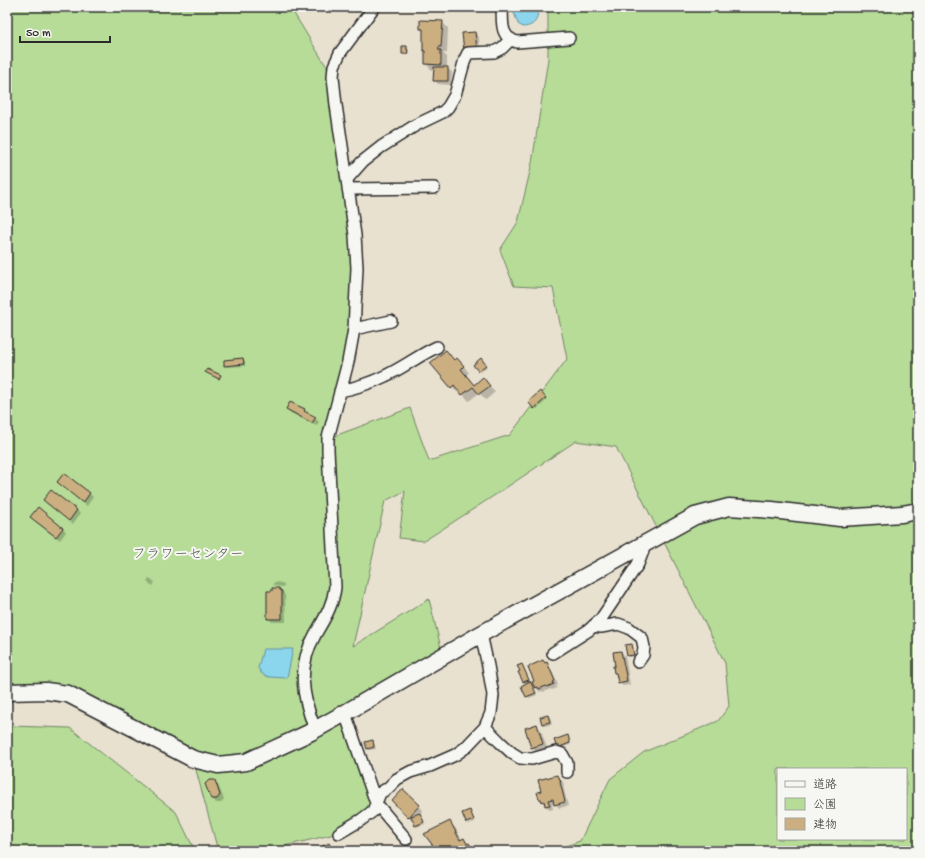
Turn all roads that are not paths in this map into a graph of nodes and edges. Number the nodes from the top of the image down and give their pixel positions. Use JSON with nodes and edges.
{"nodes":[{"id":1,"x":374,"y":7,"type":"edge"},
{"id":2,"x":502,"y":7,"type":"edge"},
{"id":3,"x":569,"y":38,"type":"dead end"},
{"id":4,"x":510,"y":39,"type":"junction"},
{"id":5,"x":348,"y":184,"type":"junction"},
{"id":6,"x":434,"y":188,"type":"dead end"},
{"id":7,"x":391,"y":321,"type":"dead end"},
{"id":8,"x":354,"y":329,"type":"junction"},
{"id":9,"x":437,"y":346,"type":"dead end"},
{"id":10,"x":340,"y":391,"type":"junction"},
{"id":11,"x":918,"y":511,"type":"edge"},
{"id":12,"x":642,"y":545,"type":"junction"},
{"id":13,"x":593,"y":626,"type":"junction"},
{"id":14,"x":481,"y":634,"type":"junction"},
{"id":15,"x":553,"y":653,"type":"dead end"},
{"id":16,"x":638,"y":662,"type":"dead end"},
{"id":17,"x":7,"y":692,"type":"edge"},
{"id":18,"x":345,"y":713,"type":"junction"},
{"id":19,"x":485,"y":726,"type":"junction"},
{"id":20,"x":315,"y":729,"type":"junction"},
{"id":21,"x":567,"y":772,"type":"dead end"},
{"id":22,"x":376,"y":803,"type":"junction"},
{"id":23,"x":339,"y":833,"type":"dead end"},
{"id":24,"x":406,"y":839,"type":"dead end"}],
"edges":[{"from":1,"to":5,"type":"street"},
{"from":2,"to":4,"type":"street"},
{"from":3,"to":4,"type":"street"},
{"from":4,"to":5,"type":"street"},
{"from":5,"to":6,"type":"street"},
{"from":5,"to":8,"type":"street"},
{"from":7,"to":8,"type":"street"},
{"from":8,"to":10,"type":"street"},
{"from":9,"to":10,"type":"street"},
{"from":10,"to":20,"type":"street"},
{"from":11,"to":12,"type":"street"},
{"from":12,"to":13,"type":"street"},
{"from":12,"to":14,"type":"street"},
{"from":13,"to":15,"type":"street"},
{"from":13,"to":16,"type":"street"},
{"from":14,"to":18,"type":"street"},
{"from":14,"to":19,"type":"street"},
{"from":17,"to":20,"type":"street"},
{"from":18,"to":20,"type":"street"},
{"from":18,"to":22,"type":"street"},
{"from":19,"to":21,"type":"street"},
{"from":19,"to":22,"type":"street"},
{"from":22,"to":23,"type":"street"},
{"from":22,"to":24,"type":"street"}]}
